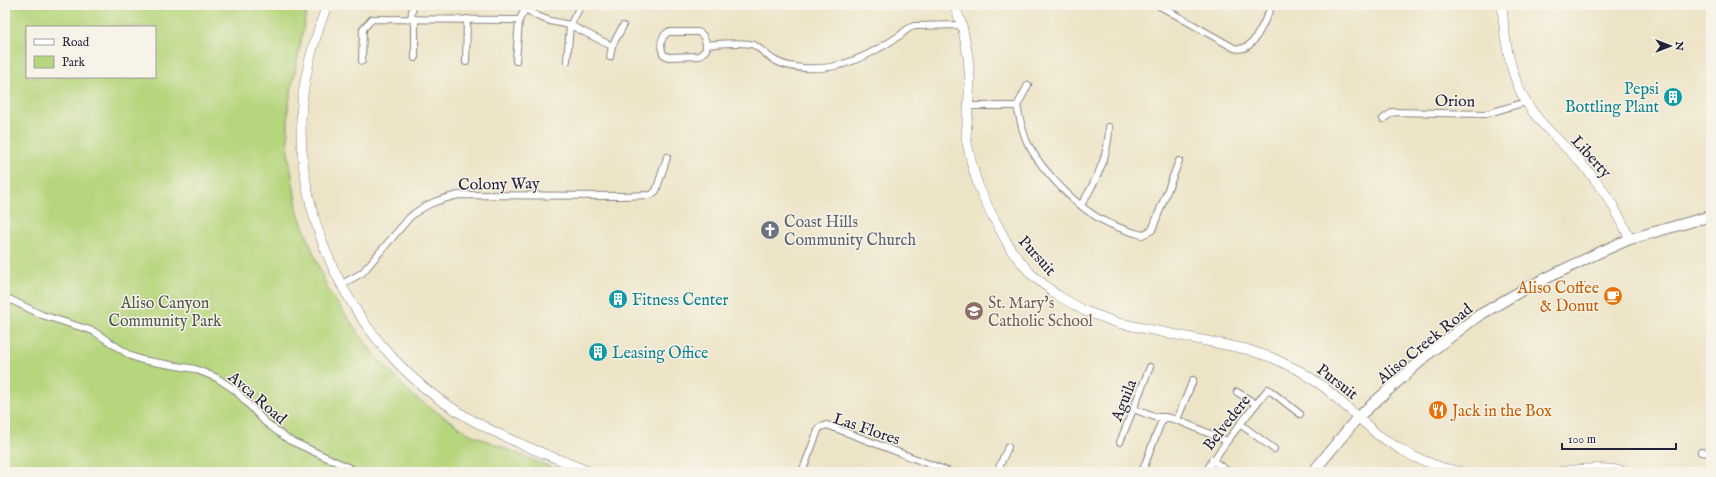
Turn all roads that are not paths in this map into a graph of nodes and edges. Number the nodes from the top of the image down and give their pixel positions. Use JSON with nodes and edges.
{"nodes":[{"id":1,"x":327,"y":5,"type":"edge"},
{"id":2,"x":413,"y":5,"type":"edge"},
{"id":3,"x":519,"y":5,"type":"edge"},
{"id":4,"x":581,"y":5,"type":"edge"},
{"id":5,"x":954,"y":5,"type":"edge"},
{"id":6,"x":1158,"y":5,"type":"edge"},
{"id":7,"x":1271,"y":5,"type":"edge"},
{"id":8,"x":1502,"y":5,"type":"edge"},
{"id":9,"x":527,"y":7,"type":"edge"},
{"id":10,"x":413,"y":19,"type":"junction"},
{"id":11,"x":467,"y":19,"type":"junction"},
{"id":12,"x":519,"y":20,"type":"junction"},
{"id":13,"x":570,"y":25,"type":"junction"},
{"id":14,"x":962,"y":25,"type":"junction"},
{"id":15,"x":624,"y":26,"type":"dead end"},
{"id":16,"x":706,"y":45,"type":"junction"},
{"id":17,"x":612,"y":46,"type":"junction"},
{"id":18,"x":610,"y":57,"type":"dead end"},
{"id":19,"x":415,"y":58,"type":"dead end"},
{"id":20,"x":516,"y":60,"type":"dead end"},
{"id":21,"x":567,"y":60,"type":"dead end"},
{"id":22,"x":362,"y":61,"type":"dead end"},
{"id":23,"x":466,"y":62,"type":"dead end"},
{"id":24,"x":1028,"y":85,"type":"dead end"},
{"id":25,"x":1526,"y":102,"type":"junction"},
{"id":26,"x":969,"y":106,"type":"junction"},
{"id":27,"x":1017,"y":106,"type":"junction"},
{"id":28,"x":1383,"y":119,"type":"dead end"},
{"id":29,"x":1109,"y":127,"type":"dead end"},
{"id":30,"x":667,"y":157,"type":"dead end"},
{"id":31,"x":1179,"y":161,"type":"dead end"},
{"id":32,"x":1081,"y":205,"type":"junction"},
{"id":33,"x":1711,"y":216,"type":"edge"},
{"id":34,"x":1630,"y":239,"type":"junction"},
{"id":35,"x":340,"y":285,"type":"junction"},
{"id":36,"x":5,"y":298,"type":"edge"},
{"id":37,"x":1150,"y":367,"type":"dead end"},
{"id":38,"x":1193,"y":380,"type":"dead end"},
{"id":39,"x":1237,"y":392,"type":"dead end"},
{"id":40,"x":1256,"y":404,"type":"junction"},
{"id":41,"x":1133,"y":409,"type":"junction"},
{"id":42,"x":1300,"y":414,"type":"dead end"},
{"id":43,"x":1165,"y":417,"type":"junction"},
{"id":44,"x":1358,"y":417,"type":"junction"},
{"id":45,"x":1177,"y":420,"type":"junction"},
{"id":46,"x":1240,"y":424,"type":"junction"},
{"id":47,"x":1227,"y":441,"type":"junction"},
{"id":48,"x":1120,"y":442,"type":"dead end"},
{"id":49,"x":1008,"y":447,"type":"dead end"},
{"id":50,"x":1274,"y":449,"type":"dead end"},
{"id":51,"x":1701,"y":452,"type":"dead end"},
{"id":52,"x":1711,"y":453,"type":"edge"},
{"id":53,"x":1212,"y":460,"type":"junction"},
{"id":54,"x":358,"y":472,"type":"edge"},
{"id":55,"x":591,"y":472,"type":"edge"},
{"id":56,"x":802,"y":472,"type":"edge"},
{"id":57,"x":950,"y":472,"type":"edge"},
{"id":58,"x":997,"y":472,"type":"edge"},
{"id":59,"x":1142,"y":472,"type":"edge"},
{"id":60,"x":1204,"y":472,"type":"edge"},
{"id":61,"x":1229,"y":472,"type":"edge"},
{"id":62,"x":1313,"y":472,"type":"edge"},
{"id":63,"x":1459,"y":472,"type":"edge"},
{"id":64,"x":1564,"y":472,"type":"edge"},
{"id":65,"x":1628,"y":472,"type":"edge"}],
"edges":[{"from":1,"to":35,"type":"street"},
{"from":2,"to":10,"type":"street"},
{"from":3,"to":9,"type":"street"},
{"from":4,"to":13,"type":"street"},
{"from":5,"to":14,"type":"street","name":"Pursuit"},
{"from":6,"to":7,"type":"street"},
{"from":8,"to":25,"type":"street","name":"Liberty"},
{"from":9,"to":12,"type":"street"},
{"from":9,"to":13,"type":"street"},
{"from":10,"to":11,"type":"street"},
{"from":10,"to":19,"type":"street"},
{"from":10,"to":22,"type":"street"},
{"from":11,"to":12,"type":"street"},
{"from":11,"to":23,"type":"street"},
{"from":12,"to":20,"type":"street"},
{"from":13,"to":17,"type":"street"},
{"from":13,"to":21,"type":"street"},
{"from":14,"to":16,"type":"street"},
{"from":14,"to":26,"type":"street","name":"Pursuit"},
{"from":15,"to":17,"type":"street"},
{"from":16,"to":16,"type":"street"},
{"from":17,"to":18,"type":"street"},
{"from":24,"to":27,"type":"street"},
{"from":25,"to":28,"type":"street","name":"Orion"},
{"from":25,"to":34,"type":"street","name":"Liberty"},
{"from":26,"to":27,"type":"street"},
{"from":26,"to":44,"type":"street","name":"Pursuit"},
{"from":27,"to":32,"type":"street"},
{"from":29,"to":32,"type":"street"},
{"from":30,"to":35,"type":"street","name":"Colony Way"},
{"from":31,"to":32,"type":"street"},
{"from":33,"to":34,"type":"main road","name":"Aliso Creek Road"},
{"from":34,"to":44,"type":"main road","name":"Aliso Creek Road"},
{"from":35,"to":55,"type":"street"},
{"from":36,"to":54,"type":"street","name":"Avca Road"},
{"from":37,"to":41,"type":"street","name":"Aguila"},
{"from":38,"to":45,"type":"street"},
{"from":39,"to":40,"type":"street"},
{"from":40,"to":42,"type":"street","name":"Belvedere"},
{"from":40,"to":46,"type":"street","name":"Belvedere"},
{"from":41,"to":43,"type":"street"},
{"from":41,"to":48,"type":"street","name":"Aguila"},
{"from":43,"to":45,"type":"street"},
{"from":43,"to":59,"type":"street"},
{"from":44,"to":62,"type":"main road","name":"Aliso Creek Road"},
{"from":44,"to":63,"type":"street","name":"Pursuit"},
{"from":45,"to":47,"type":"street"},
{"from":46,"to":47,"type":"street","name":"Belvedere"},
{"from":46,"to":50,"type":"street"},
{"from":47,"to":53,"type":"street","name":"Belvedere"},
{"from":49,"to":58,"type":"street"},
{"from":51,"to":52,"type":"street"},
{"from":53,"to":60,"type":"street","name":"Belvedere"},
{"from":53,"to":61,"type":"street"},
{"from":56,"to":57,"type":"street","name":"Las Flores"},
{"from":64,"to":65,"type":"street"}]}
